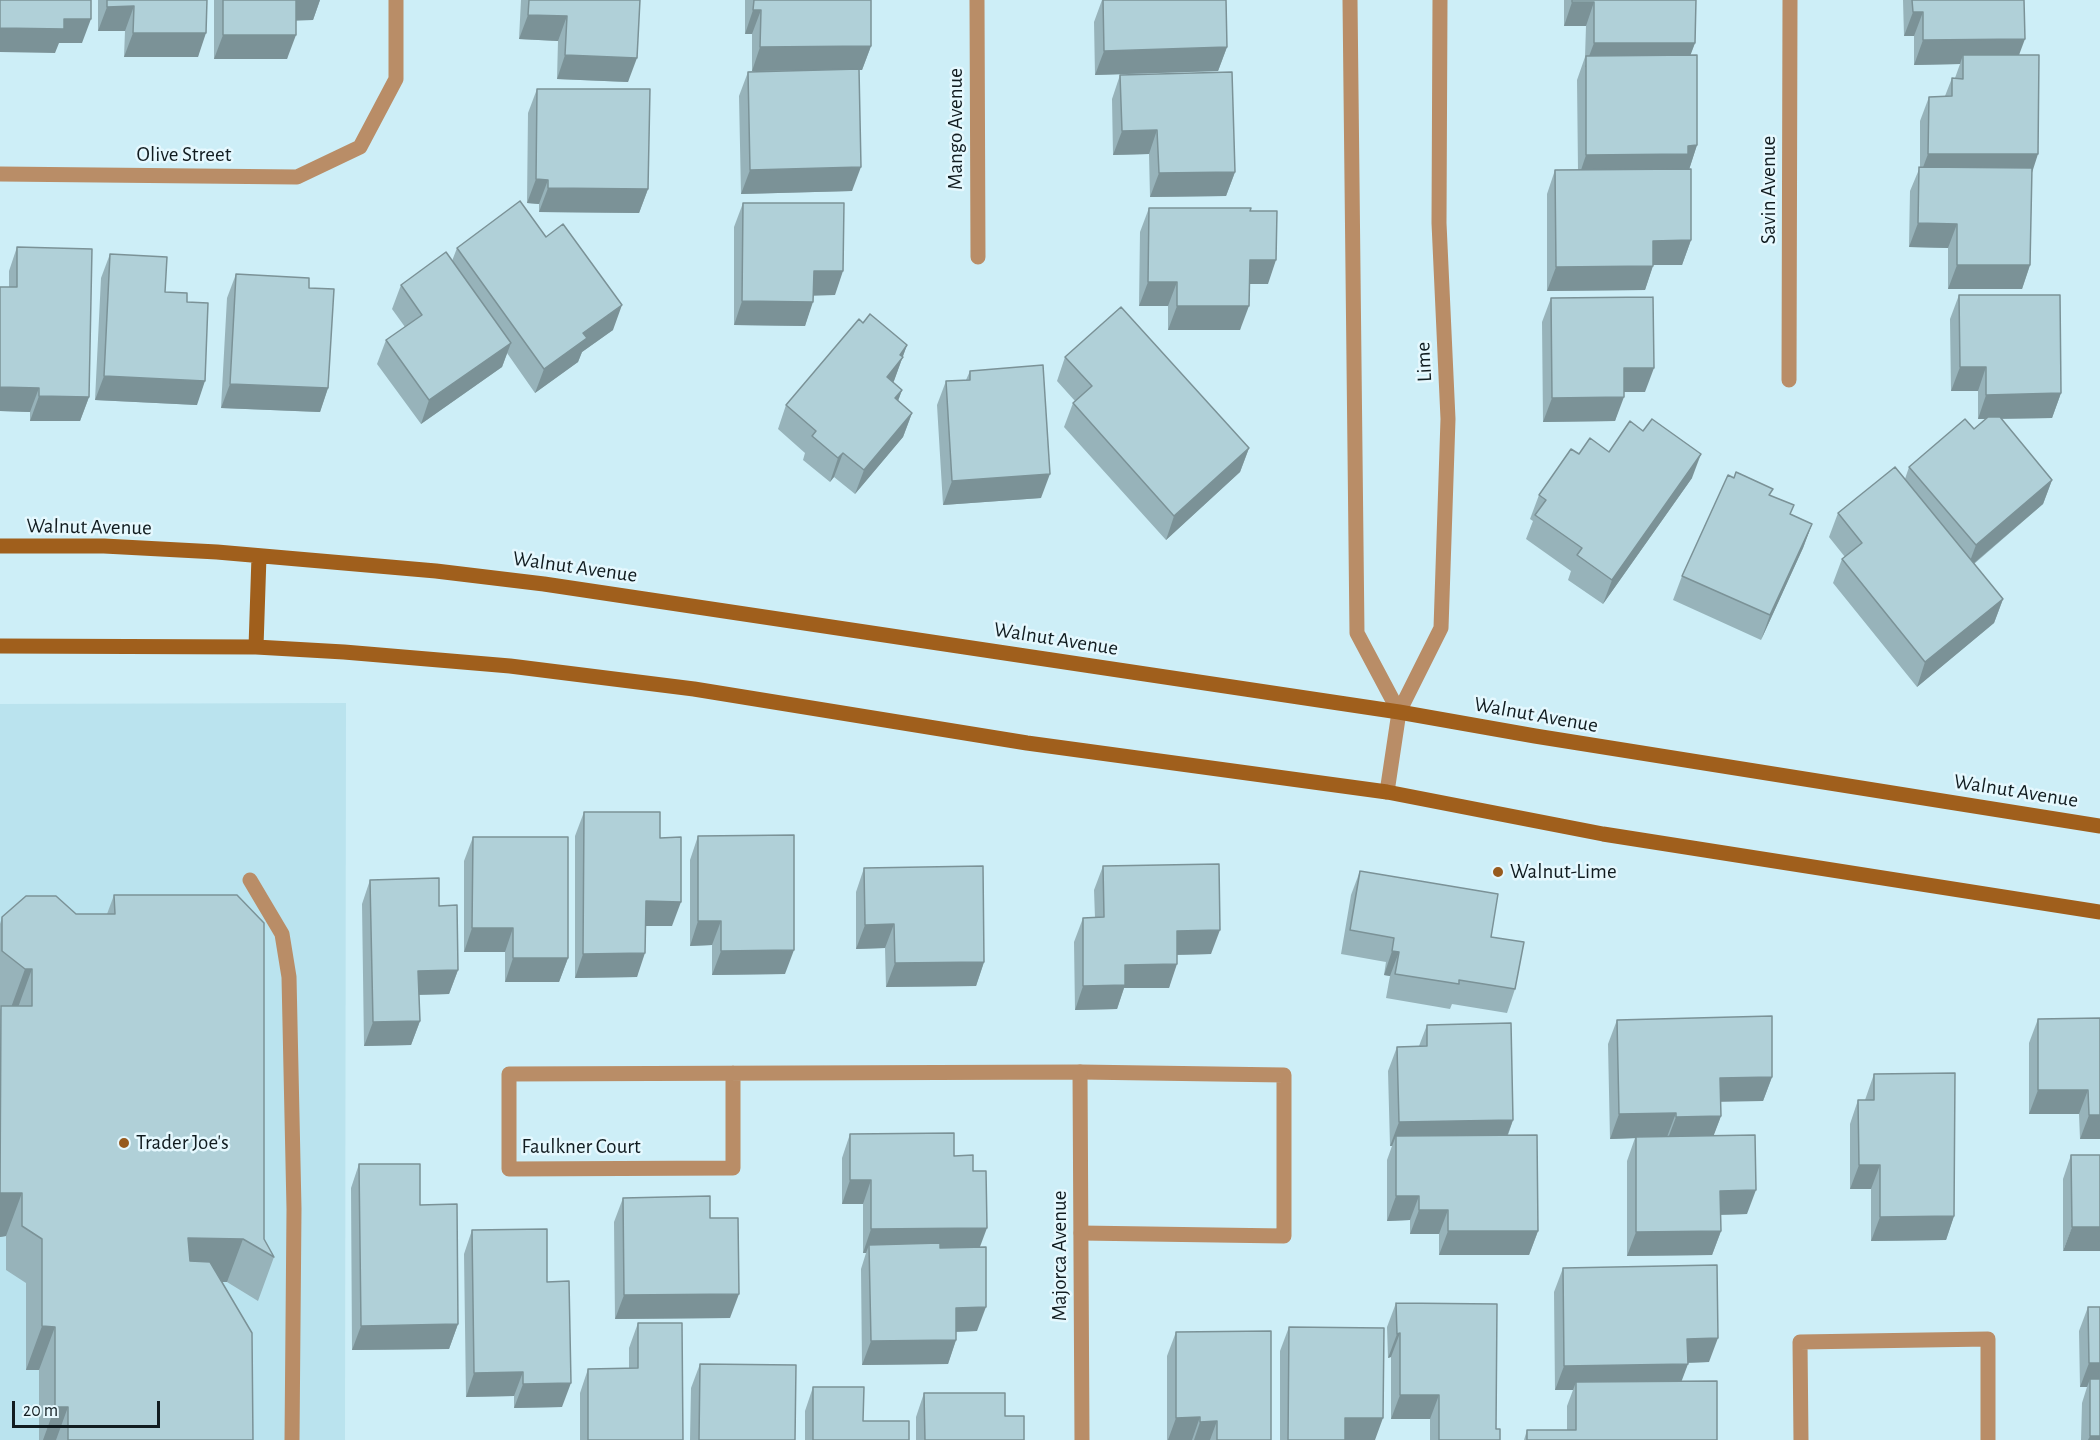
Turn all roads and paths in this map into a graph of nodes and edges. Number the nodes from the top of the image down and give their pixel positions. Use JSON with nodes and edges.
{"nodes":[{"id":1,"x":396,"y":0,"type":"edge"},
{"id":2,"x":977,"y":0,"type":"edge"},
{"id":3,"x":1350,"y":0,"type":"edge"},
{"id":4,"x":1440,"y":0,"type":"edge"},
{"id":5,"x":1790,"y":0,"type":"edge"},
{"id":6,"x":0,"y":174,"type":"edge"},
{"id":7,"x":978,"y":257,"type":"dead end"},
{"id":8,"x":1789,"y":380,"type":"dead end"},
{"id":9,"x":0,"y":546,"type":"edge"},
{"id":10,"x":259,"y":556,"type":"junction"},
{"id":11,"x":0,"y":646,"type":"edge"},
{"id":12,"x":256,"y":647,"type":"junction"},
{"id":13,"x":1399,"y":712,"type":"junction"},
{"id":14,"x":1387,"y":792,"type":"junction"},
{"id":15,"x":2100,"y":826,"type":"edge"},
{"id":16,"x":250,"y":880,"type":"dead end"},
{"id":17,"x":2100,"y":912,"type":"edge"},
{"id":18,"x":1080,"y":1072,"type":"junction"},
{"id":19,"x":733,"y":1073,"type":"junction"},
{"id":20,"x":1081,"y":1233,"type":"junction"},
{"id":21,"x":292,"y":1440,"type":"edge"},
{"id":22,"x":1082,"y":1440,"type":"edge"},
{"id":23,"x":1801,"y":1440,"type":"edge"},
{"id":24,"x":1988,"y":1440,"type":"edge"}],
"edges":[{"from":1,"to":6,"type":"street","name":"Olive Street"},
{"from":2,"to":7,"type":"street","name":"Mango Avenue"},
{"from":3,"to":13,"type":"street"},
{"from":4,"to":13,"type":"street","name":"Lime"},
{"from":5,"to":8,"type":"street","name":"Savin Avenue"},
{"from":9,"to":10,"type":"main road","name":"Walnut Avenue"},
{"from":10,"to":12,"type":"main road"},
{"from":10,"to":13,"type":"main road","name":"Walnut Avenue"},
{"from":11,"to":12,"type":"main road"},
{"from":12,"to":14,"type":"main road"},
{"from":13,"to":14,"type":"street","name":"Lime"},
{"from":13,"to":15,"type":"main road","name":"Walnut Avenue"},
{"from":14,"to":17,"type":"main road"},
{"from":16,"to":21,"type":"street"},
{"from":18,"to":19,"type":"street","name":"Faulkner Court"},
{"from":18,"to":20,"type":"street","name":"Majorca Avenue"},
{"from":18,"to":20,"type":"street","name":"Faulkner Court"},
{"from":19,"to":19,"type":"street","name":"Faulkner Court"},
{"from":20,"to":22,"type":"street","name":"Majorca Avenue"},
{"from":23,"to":24,"type":"street"}]}
